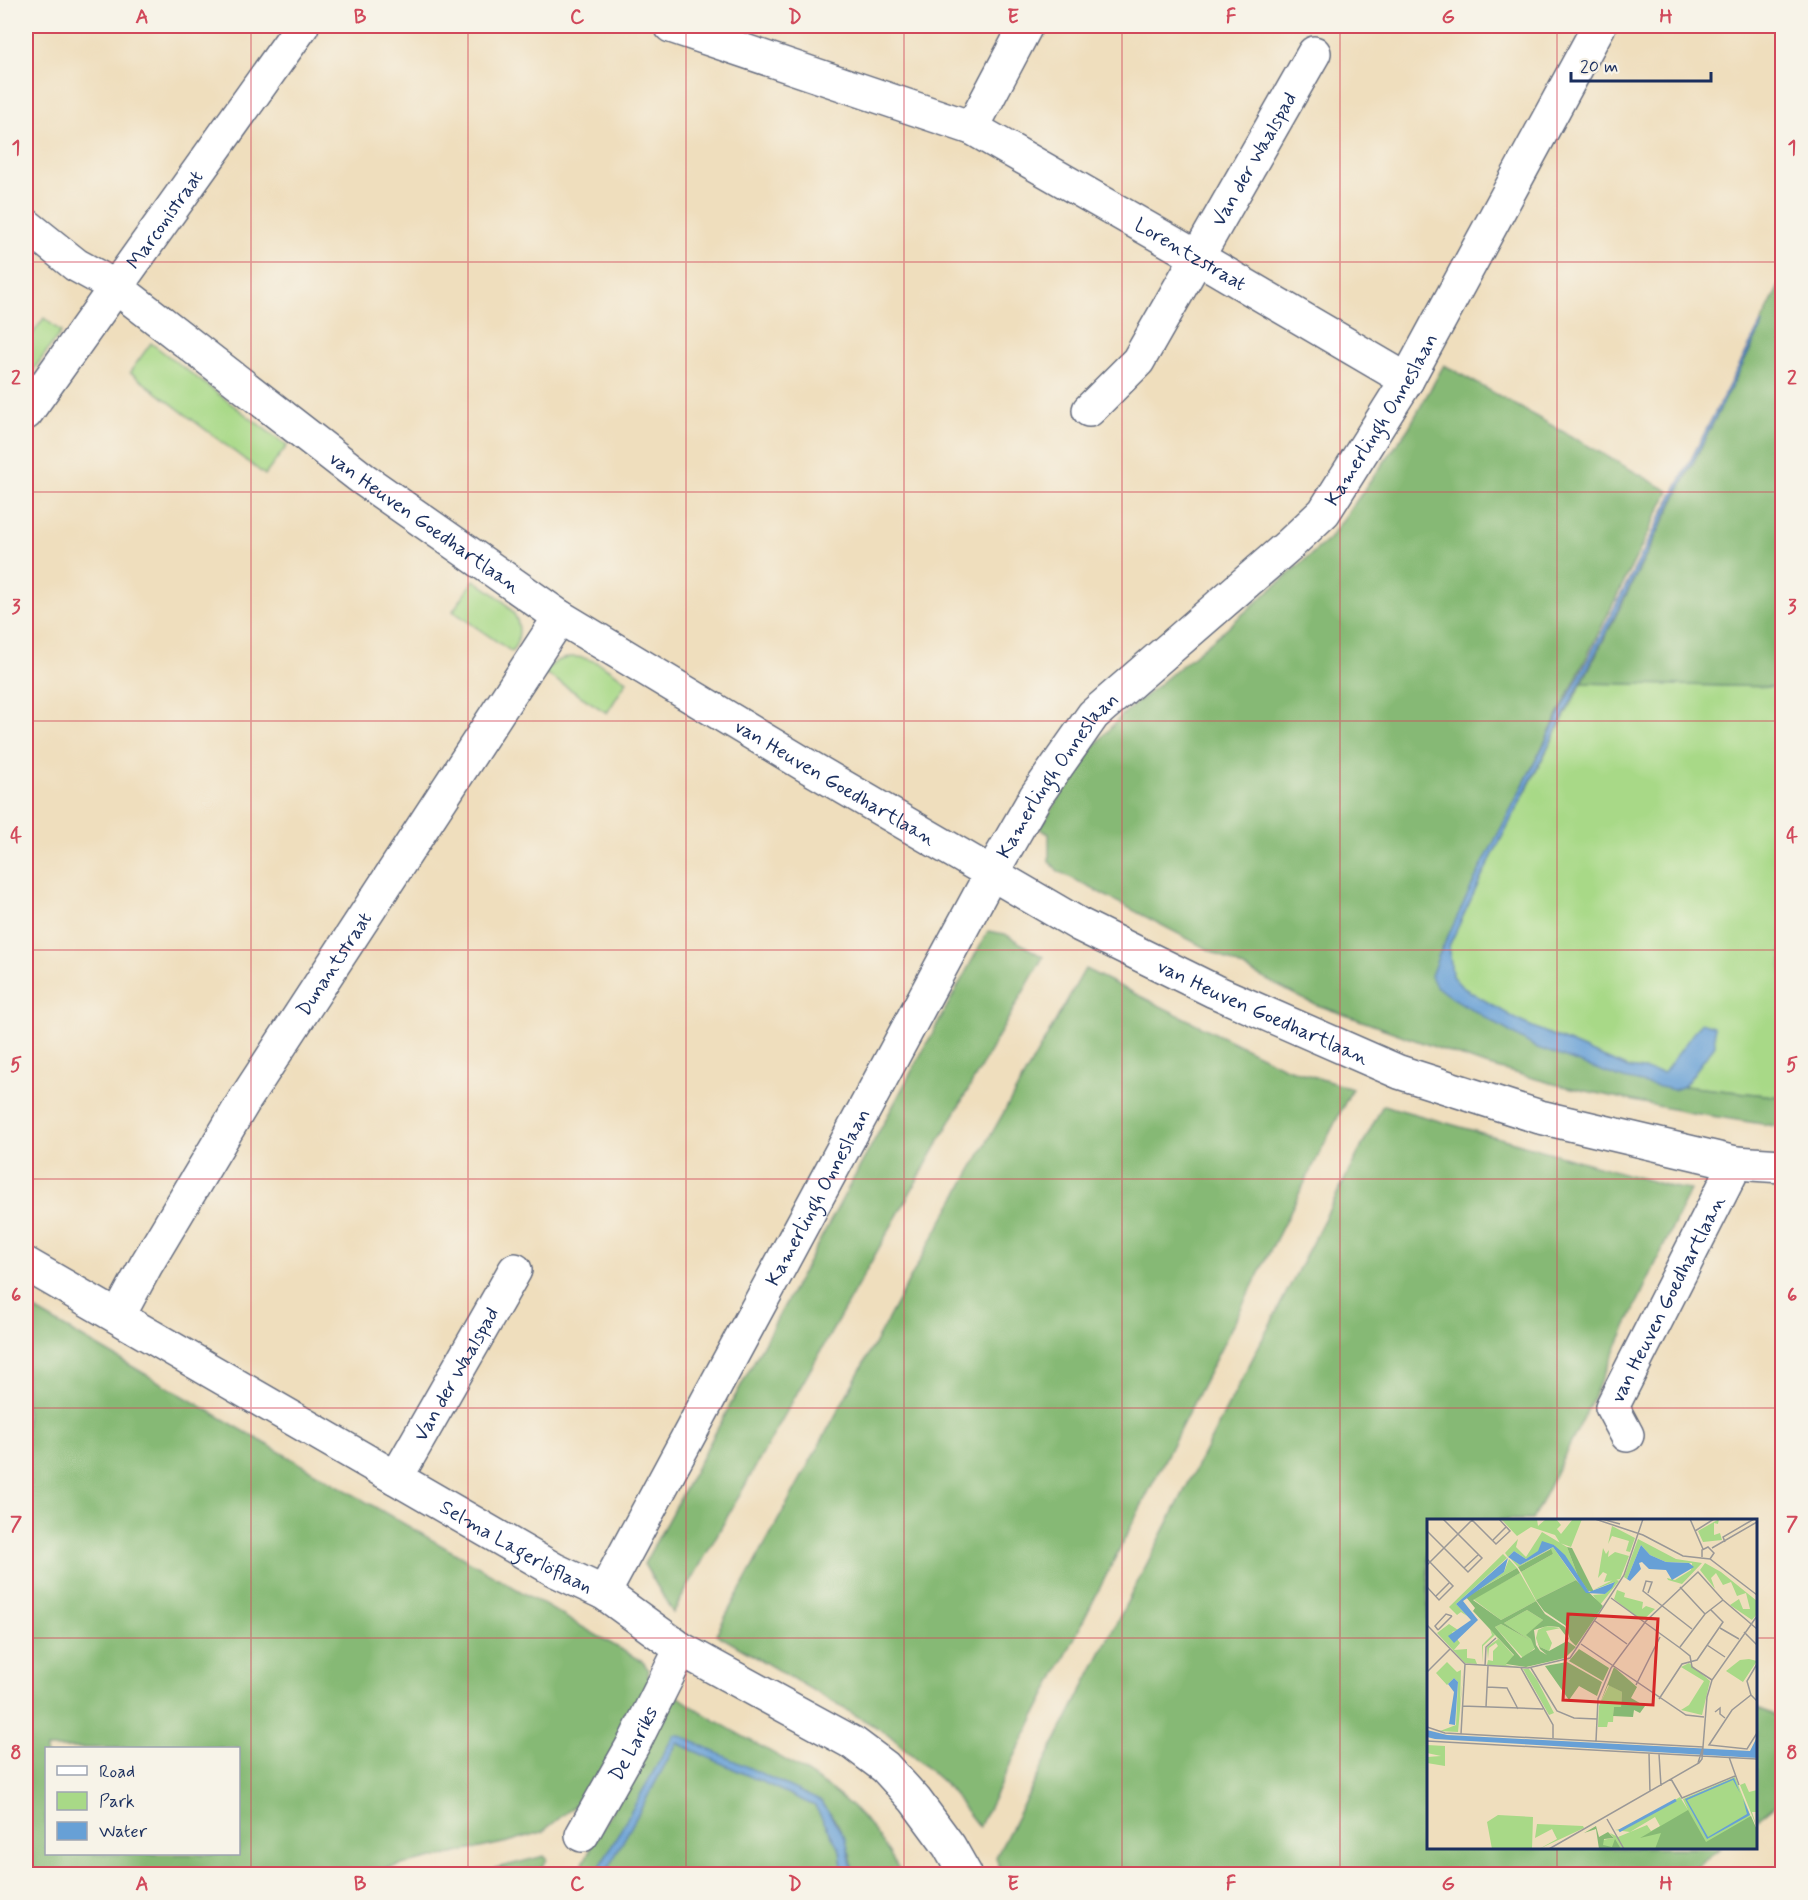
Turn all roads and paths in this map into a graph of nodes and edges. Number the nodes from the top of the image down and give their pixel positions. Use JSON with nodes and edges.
{"nodes":[{"id":1,"x":302,"y":26,"type":"edge"},
{"id":2,"x":1026,"y":26,"type":"edge"},
{"id":3,"x":1599,"y":26,"type":"edge"},
{"id":4,"x":682,"y":27,"type":"edge"},
{"id":5,"x":1314,"y":53,"type":"dead end"},
{"id":6,"x":972,"y":128,"type":"junction"},
{"id":7,"x":26,"y":225,"type":"edge"},
{"id":8,"x":1197,"y":257,"type":"junction"},
{"id":9,"x":116,"y":287,"type":"junction"},
{"id":10,"x":1407,"y":380,"type":"junction"},
{"id":11,"x":1089,"y":410,"type":"dead end"},
{"id":12,"x":26,"y":413,"type":"edge"},
{"id":13,"x":560,"y":617,"type":"junction"},
{"id":14,"x":991,"y":874,"type":"junction"},
{"id":15,"x":1736,"y":1163,"type":"junction"},
{"id":16,"x":1782,"y":1166,"type":"edge"},
{"id":17,"x":26,"y":1264,"type":"edge"},
{"id":18,"x":515,"y":1270,"type":"dead end"},
{"id":19,"x":118,"y":1317,"type":"junction"},
{"id":20,"x":1627,"y":1435,"type":"dead end"},
{"id":21,"x":396,"y":1478,"type":"junction"},
{"id":22,"x":604,"y":1593,"type":"junction"},
{"id":23,"x":681,"y":1649,"type":"junction"},
{"id":24,"x":582,"y":1835,"type":"dead end"},
{"id":25,"x":965,"y":1875,"type":"edge"}],
"edges":[{"from":1,"to":9,"type":"street","name":"Marconistraat"},
{"from":2,"to":6,"type":"street"},
{"from":3,"to":10,"type":"street","name":"Kamerlingh Onneslaan"},
{"from":4,"to":6,"type":"street","name":"Lorentzstraat"},
{"from":5,"to":8,"type":"street","name":"Van der Waalspad"},
{"from":6,"to":8,"type":"street","name":"Lorentzstraat"},
{"from":7,"to":9,"type":"street","name":"van Heuven Goedhartlaan"},
{"from":8,"to":10,"type":"street","name":"Lorentzstraat"},
{"from":8,"to":11,"type":"street","name":"Van der Waalspad"},
{"from":9,"to":12,"type":"street","name":"Marconistraat"},
{"from":9,"to":13,"type":"street","name":"van Heuven Goedhartlaan"},
{"from":10,"to":14,"type":"street","name":"Kamerlingh Onneslaan"},
{"from":13,"to":14,"type":"street","name":"van Heuven Goedhartlaan"},
{"from":13,"to":19,"type":"street","name":"Dunantstraat"},
{"from":14,"to":15,"type":"street","name":"van Heuven Goedhartlaan"},
{"from":14,"to":22,"type":"street","name":"Kamerlingh Onneslaan"},
{"from":15,"to":16,"type":"street","name":"van Heuven Goedhartlaan"},
{"from":15,"to":20,"type":"street","name":"van Heuven Goedhartlaan"},
{"from":17,"to":19,"type":"street","name":"Selma Lagerlöflaan"},
{"from":18,"to":21,"type":"street","name":"Van der Waalspad"},
{"from":19,"to":21,"type":"street","name":"Selma Lagerlöflaan"},
{"from":21,"to":22,"type":"street","name":"Selma Lagerlöflaan"},
{"from":22,"to":23,"type":"street","name":"Selma Lagerlöflaan"},
{"from":23,"to":24,"type":"street","name":"De Lariks"},
{"from":23,"to":25,"type":"street","name":"Selma Lagerlöflaan"}]}
